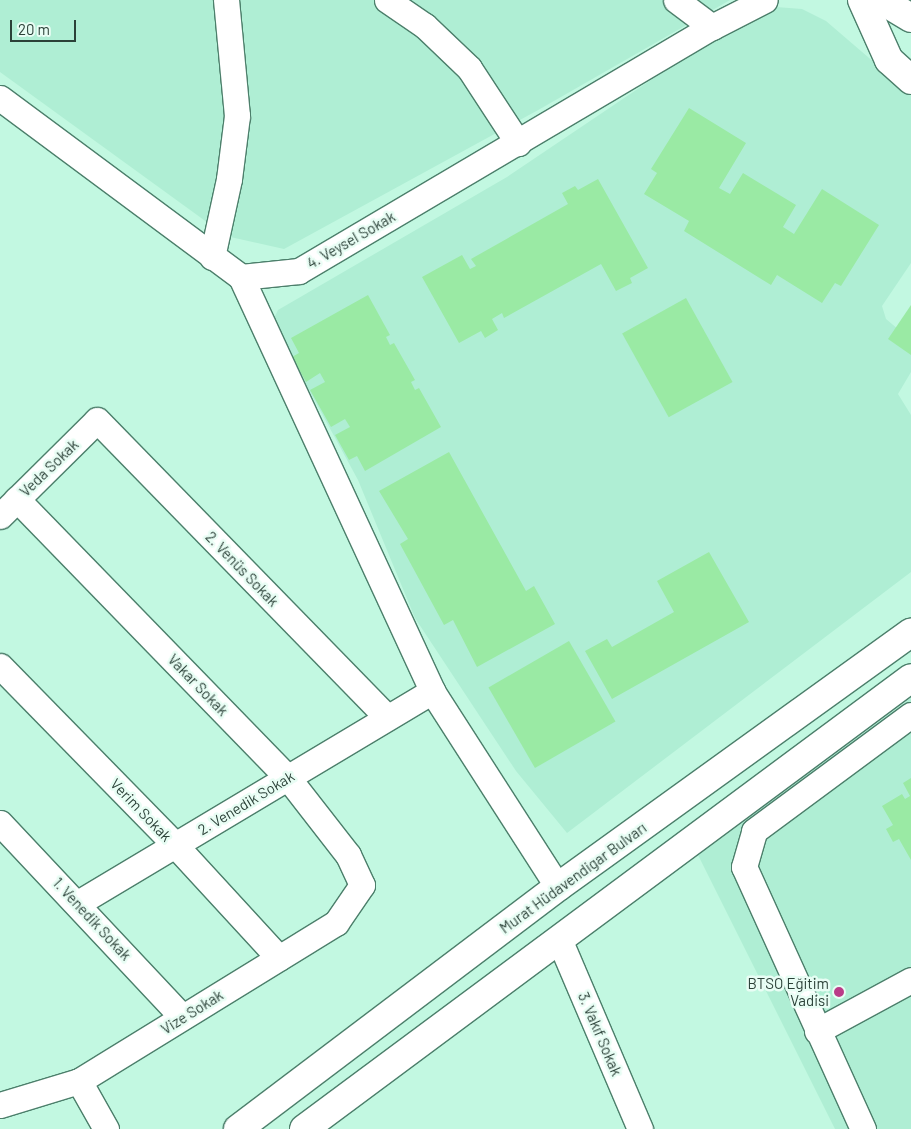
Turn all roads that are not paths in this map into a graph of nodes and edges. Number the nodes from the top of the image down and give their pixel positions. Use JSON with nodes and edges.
{"nodes":[{"id":1,"x":226,"y":0,"type":"edge"},
{"id":2,"x":387,"y":0,"type":"edge"},
{"id":3,"x":676,"y":0,"type":"edge"},
{"id":4,"x":765,"y":0,"type":"edge"},
{"id":5,"x":862,"y":0,"type":"edge"},
{"id":6,"x":882,"y":0,"type":"edge"},
{"id":7,"x":911,"y":18,"type":"edge"},
{"id":8,"x":712,"y":27,"type":"junction"},
{"id":9,"x":911,"y":80,"type":"edge"},
{"id":10,"x":0,"y":98,"type":"edge"},
{"id":11,"x":518,"y":143,"type":"junction"},
{"id":12,"x":212,"y":258,"type":"junction"},
{"id":13,"x":241,"y":278,"type":"junction"},
{"id":14,"x":97,"y":420,"type":"joint"},
{"id":15,"x":17,"y":498,"type":"junction"},
{"id":16,"x":0,"y":516,"type":"edge"},
{"id":17,"x":911,"y":632,"type":"edge"},
{"id":18,"x":0,"y":666,"type":"edge"},
{"id":19,"x":911,"y":678,"type":"edge"},
{"id":20,"x":432,"y":691,"type":"junction"},
{"id":21,"x":911,"y":715,"type":"edge"},
{"id":22,"x":387,"y":717,"type":"junction"},
{"id":23,"x":288,"y":778,"type":"junction"},
{"id":24,"x":0,"y":823,"type":"edge"},
{"id":25,"x":176,"y":846,"type":"junction"},
{"id":26,"x":362,"y":885,"type":"joint"},
{"id":27,"x":558,"y":887,"type":"junction"},
{"id":28,"x":78,"y":903,"type":"junction"},
{"id":29,"x":558,"y":939,"type":"junction"},
{"id":30,"x":279,"y":958,"type":"junction"},
{"id":31,"x":911,"y":980,"type":"edge"},
{"id":32,"x":182,"y":1017,"type":"junction"},
{"id":33,"x":817,"y":1031,"type":"junction"},
{"id":34,"x":80,"y":1081,"type":"junction"},
{"id":35,"x":0,"y":1105,"type":"edge"},
{"id":36,"x":106,"y":1129,"type":"edge"},
{"id":37,"x":238,"y":1129,"type":"edge"},
{"id":38,"x":304,"y":1129,"type":"edge"},
{"id":39,"x":640,"y":1129,"type":"edge"},
{"id":40,"x":863,"y":1129,"type":"edge"}],
"edges":[{"from":1,"to":12,"type":"street"},
{"from":2,"to":11,"type":"street"},
{"from":3,"to":8,"type":"street"},
{"from":4,"to":8,"type":"street","name":"4. Veysel Sokak"},
{"from":5,"to":9,"type":"main road"},
{"from":6,"to":7,"type":"main road"},
{"from":8,"to":11,"type":"street","name":"4. Veysel Sokak"},
{"from":10,"to":12,"type":"street"},
{"from":11,"to":13,"type":"street","name":"4. Veysel Sokak"},
{"from":12,"to":13,"type":"street"},
{"from":13,"to":20,"type":"street"},
{"from":14,"to":15,"type":"street","name":"Veda Sokak"},
{"from":14,"to":22,"type":"street","name":"2. Venüs Sokak"},
{"from":15,"to":16,"type":"street","name":"Veda Sokak"},
{"from":15,"to":23,"type":"street","name":"Vakar Sokak"},
{"from":17,"to":27,"type":"main road","name":"Murat Hüdavendigar Bulvarı"},
{"from":18,"to":25,"type":"street","name":"Verim Sokak"},
{"from":19,"to":29,"type":"main road"},
{"from":20,"to":22,"type":"street","name":"2. Venedik Sokak"},
{"from":20,"to":27,"type":"street"},
{"from":21,"to":33,"type":"street"},
{"from":22,"to":23,"type":"street","name":"2. Venedik Sokak"},
{"from":23,"to":25,"type":"street","name":"2. Venedik Sokak"},
{"from":23,"to":26,"type":"street","name":"Vakar Sokak"},
{"from":24,"to":28,"type":"street","name":"1. Venedik Sokak"},
{"from":25,"to":28,"type":"street","name":"2. Venedik Sokak"},
{"from":25,"to":30,"type":"street","name":"Verim Sokak"},
{"from":26,"to":30,"type":"street","name":"Vize Sokak"},
{"from":27,"to":37,"type":"main road","name":"Murat Hüdavendigar Bulvarı"},
{"from":28,"to":32,"type":"street","name":"1. Venedik Sokak"},
{"from":29,"to":38,"type":"main road"},
{"from":29,"to":39,"type":"street","name":"3. Vakıf Sokak"},
{"from":30,"to":32,"type":"street","name":"Vize Sokak"},
{"from":31,"to":33,"type":"street"},
{"from":32,"to":34,"type":"street","name":"Vize Sokak"},
{"from":33,"to":40,"type":"street"},
{"from":34,"to":35,"type":"street","name":"Vize Sokak"},
{"from":34,"to":36,"type":"street"}]}
